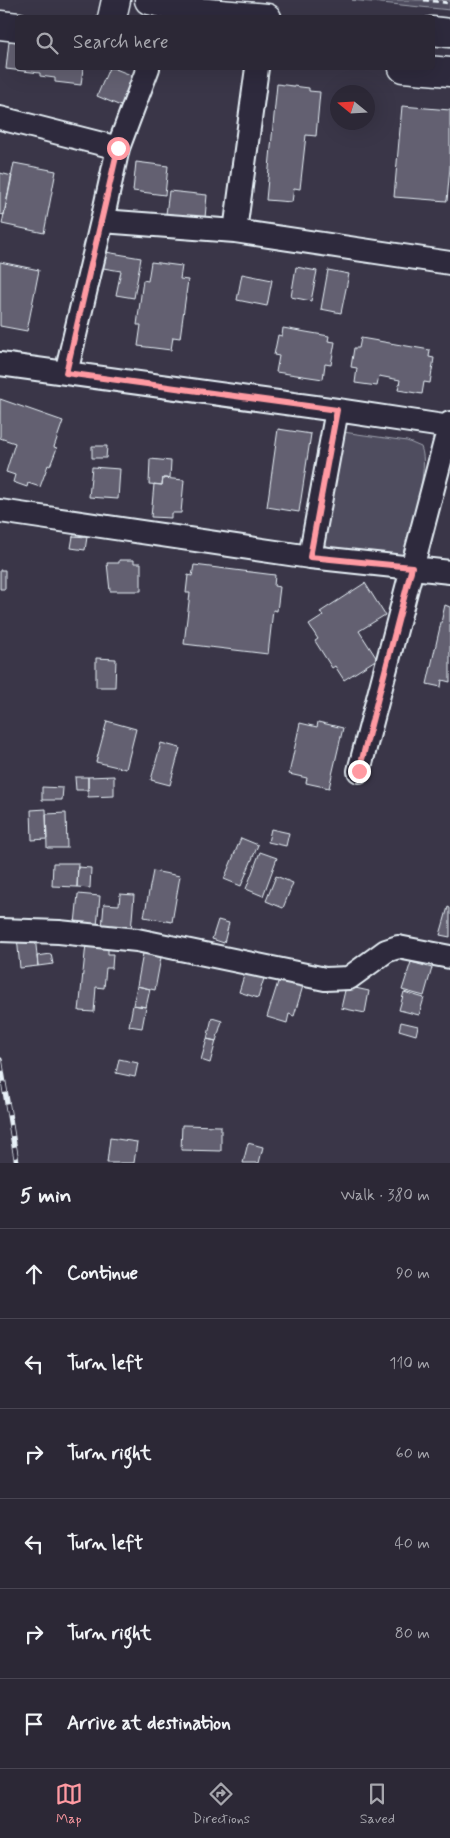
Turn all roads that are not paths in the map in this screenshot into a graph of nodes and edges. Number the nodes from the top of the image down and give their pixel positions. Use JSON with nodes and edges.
{"nodes":[{"id":1,"x":116,"y":0,"type":"edge"},
{"id":2,"x":150,"y":0,"type":"edge"},
{"id":3,"x":197,"y":6,"type":"edge"},
{"id":4,"x":113,"y":15,"type":"edge"},
{"id":5,"x":148,"y":15,"type":"edge"},
{"id":6,"x":250,"y":15,"type":"edge"},
{"id":7,"x":0,"y":25,"type":"edge"},
{"id":8,"x":15,"y":27,"type":"edge"},
{"id":9,"x":435,"y":31,"type":"edge"},
{"id":10,"x":450,"y":33,"type":"edge"},
{"id":11,"x":147,"y":70,"type":"edge"},
{"id":12,"x":257,"y":70,"type":"edge"},
{"id":13,"x":426,"y":70,"type":"edge"},
{"id":14,"x":450,"y":72,"type":"edge"},
{"id":15,"x":0,"y":118,"type":"edge"},
{"id":16,"x":118,"y":148,"type":"junction"},
{"id":17,"x":102,"y":221,"type":"junction"},
{"id":18,"x":235,"y":231,"type":"junction"},
{"id":19,"x":450,"y":263,"type":"edge"},
{"id":20,"x":0,"y":364,"type":"edge"},
{"id":21,"x":66,"y":373,"type":"junction"},
{"id":22,"x":337,"y":410,"type":"junction"},
{"id":23,"x":450,"y":423,"type":"edge"},
{"id":24,"x":450,"y":427,"type":"edge"},
{"id":25,"x":0,"y":511,"type":"edge"},
{"id":26,"x":310,"y":557,"type":"junction"},
{"id":27,"x":412,"y":567,"type":"junction"},
{"id":28,"x":450,"y":572,"type":"edge"},
{"id":29,"x":359,"y":771,"type":"dead end"},
{"id":30,"x":0,"y":930,"type":"edge"},
{"id":31,"x":450,"y":957,"type":"edge"}],
"edges":[{"from":1,"to":4,"type":"main road"},
{"from":2,"to":3,"type":"main road"},
{"from":2,"to":5,"type":"main road"},
{"from":3,"to":6,"type":"main road"},
{"from":7,"to":8,"type":"main road"},
{"from":9,"to":10,"type":"main road"},
{"from":11,"to":16,"type":"street"},
{"from":12,"to":18,"type":"street"},
{"from":13,"to":14,"type":"main road"},
{"from":15,"to":16,"type":"street"},
{"from":16,"to":17,"type":"street"},
{"from":17,"to":18,"type":"street"},
{"from":17,"to":21,"type":"street"},
{"from":18,"to":19,"type":"street"},
{"from":20,"to":21,"type":"street"},
{"from":21,"to":22,"type":"street"},
{"from":22,"to":24,"type":"street"},
{"from":22,"to":26,"type":"street"},
{"from":23,"to":24,"type":"street"},
{"from":24,"to":27,"type":"street"},
{"from":25,"to":26,"type":"street"},
{"from":26,"to":27,"type":"street"},
{"from":27,"to":28,"type":"street"},
{"from":27,"to":29,"type":"street"},
{"from":30,"to":31,"type":"street"}]}
